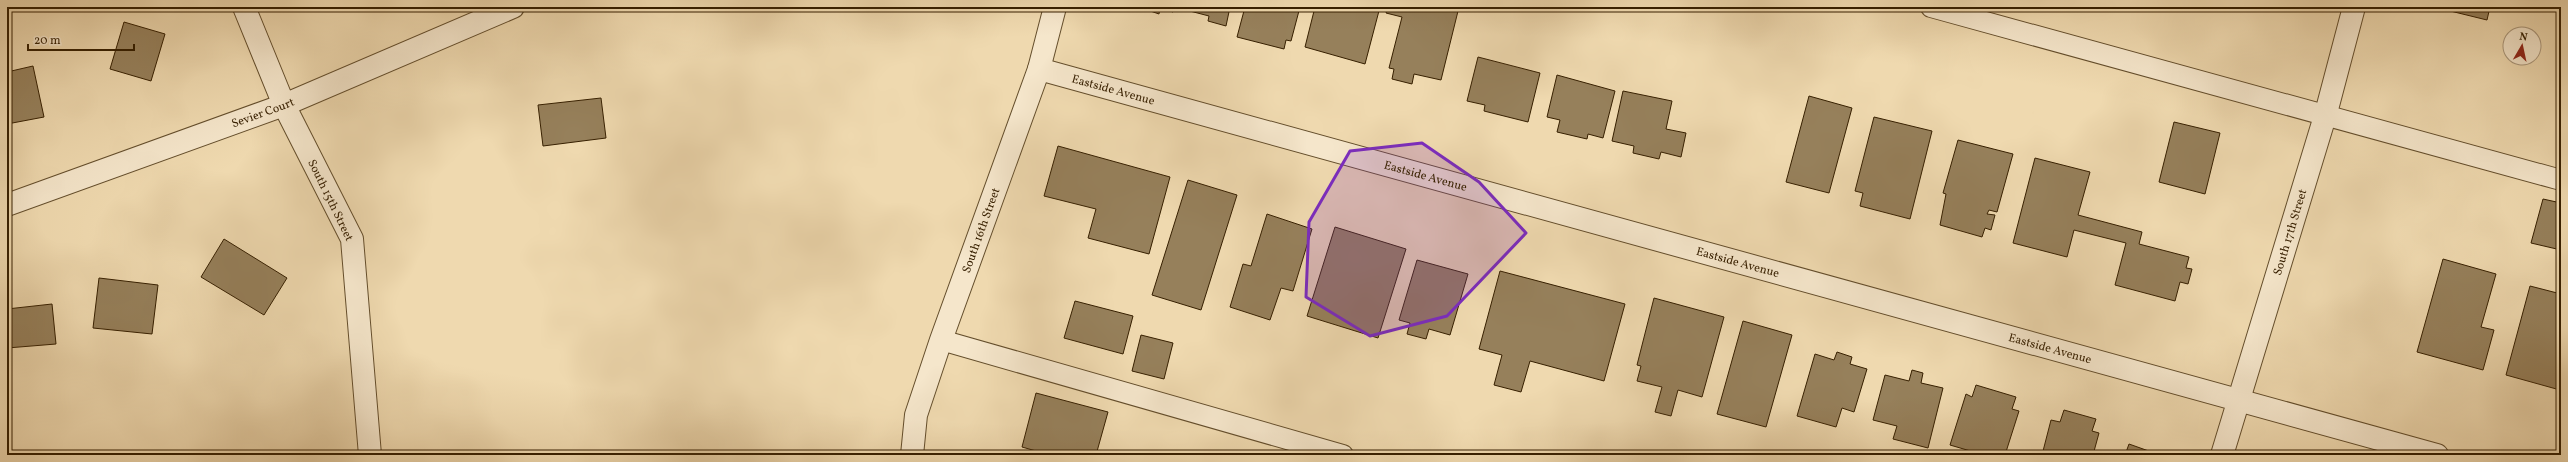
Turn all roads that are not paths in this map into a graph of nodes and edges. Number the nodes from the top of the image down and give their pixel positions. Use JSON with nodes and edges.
{"nodes":[{"id":1,"x":244,"y":7,"type":"edge"},
{"id":2,"x":513,"y":7,"type":"edge"},
{"id":3,"x":1055,"y":7,"type":"edge"},
{"id":4,"x":1931,"y":7,"type":"edge"},
{"id":5,"x":2354,"y":7,"type":"edge"},
{"id":6,"x":1039,"y":69,"type":"junction"},
{"id":7,"x":284,"y":105,"type":"junction"},
{"id":8,"x":2326,"y":114,"type":"junction"},
{"id":9,"x":2561,"y":180,"type":"edge"},
{"id":10,"x":7,"y":205,"type":"edge"},
{"id":11,"x":941,"y":340,"type":"junction"},
{"id":12,"x":2237,"y":400,"type":"junction"},
{"id":13,"x":370,"y":455,"type":"edge"},
{"id":14,"x":912,"y":455,"type":"edge"},
{"id":15,"x":1343,"y":455,"type":"edge"},
{"id":16,"x":2222,"y":455,"type":"edge"},
{"id":17,"x":2437,"y":455,"type":"edge"}],
"edges":[{"from":1,"to":7,"type":"street","name":"South 15th Street"},
{"from":2,"to":7,"type":"street","name":"Sevier Court"},
{"from":3,"to":6,"type":"street","name":"South 16th Street"},
{"from":4,"to":8,"type":"lane"},
{"from":5,"to":8,"type":"street","name":"South 17th Street"},
{"from":6,"to":11,"type":"street","name":"South 16th Street"},
{"from":6,"to":12,"type":"street","name":"Eastside Avenue"},
{"from":7,"to":10,"type":"street","name":"Sevier Court"},
{"from":7,"to":13,"type":"street","name":"South 15th Street"},
{"from":8,"to":9,"type":"lane"},
{"from":8,"to":12,"type":"street","name":"South 17th Street"},
{"from":11,"to":14,"type":"street","name":"South 16th Street"},
{"from":11,"to":15,"type":"lane"},
{"from":12,"to":16,"type":"street","name":"South 17th Street"},
{"from":12,"to":17,"type":"street","name":"Eastside Avenue"}]}
